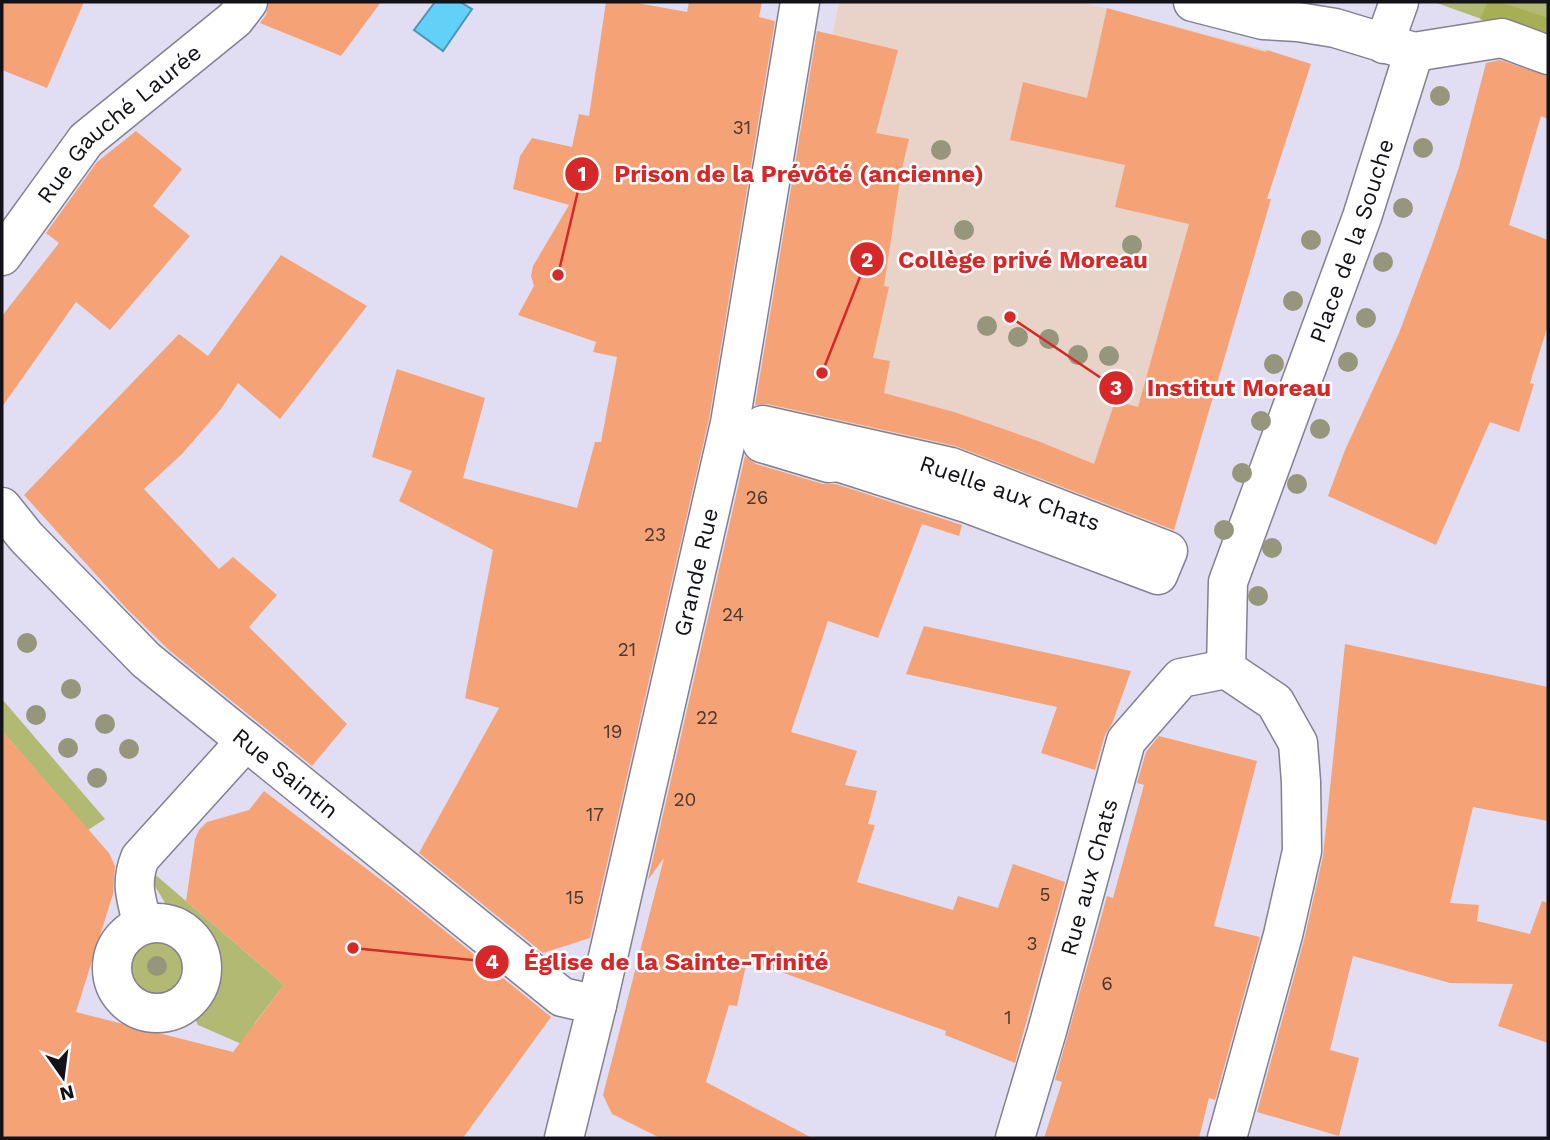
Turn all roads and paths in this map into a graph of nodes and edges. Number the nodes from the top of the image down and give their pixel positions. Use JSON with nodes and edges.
{"nodes":[{"id":1,"x":248,"y":2,"type":"edge"},
{"id":2,"x":800,"y":2,"type":"edge"},
{"id":3,"x":1193,"y":2,"type":"edge"},
{"id":4,"x":1399,"y":2,"type":"edge"},
{"id":5,"x":1399,"y":48,"type":"junction"},
{"id":6,"x":1548,"y":55,"type":"edge"},
{"id":7,"x":2,"y":256,"type":"edge"},
{"id":8,"x":763,"y":433,"type":"dead end"},
{"id":9,"x":2,"y":507,"type":"edge"},
{"id":10,"x":14,"y":544,"type":"edge"},
{"id":11,"x":1163,"y":562,"type":"dead end"},
{"id":12,"x":1226,"y":669,"type":"junction"},
{"id":13,"x":246,"y":741,"type":"junction"},
{"id":14,"x":143,"y":925,"type":"dead end"},
{"id":15,"x":597,"y":1005,"type":"junction"},
{"id":16,"x":576,"y":1134,"type":"edge"},
{"id":17,"x":1015,"y":1138,"type":"edge"},
{"id":18,"x":1227,"y":1138,"type":"edge"}],
"edges":[{"from":1,"to":7,"type":"street","name":"Rue Gauché Laurée"},
{"from":2,"to":15,"type":"street","name":"Grande Rue"},
{"from":3,"to":5,"type":"street"},
{"from":4,"to":5,"type":"street","name":"Place de la Souche"},
{"from":5,"to":6,"type":"street"},
{"from":5,"to":12,"type":"street","name":"Place de la Souche"},
{"from":8,"to":11,"type":"street","name":"Ruelle aux Chats"},
{"from":9,"to":10,"type":"street","name":"Rue Saintin"},
{"from":10,"to":13,"type":"street","name":"Rue Saintin"},
{"from":12,"to":17,"type":"street","name":"Rue aux Chats"},
{"from":12,"to":18,"type":"street"},
{"from":13,"to":14,"type":"street"},
{"from":13,"to":15,"type":"street","name":"Rue Saintin"},
{"from":15,"to":16,"type":"street","name":"Grande Rue"}]}
